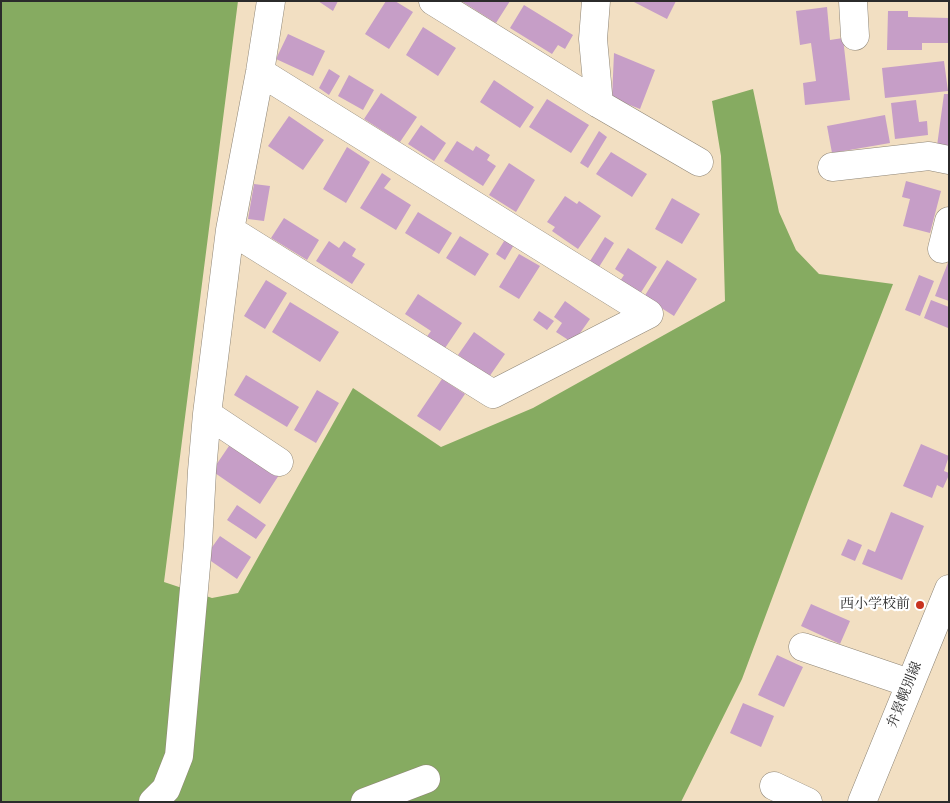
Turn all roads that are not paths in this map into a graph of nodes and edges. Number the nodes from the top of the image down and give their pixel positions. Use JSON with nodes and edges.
{"nodes":[{"id":1,"x":271,"y":1,"type":"edge"},
{"id":2,"x":433,"y":1,"type":"edge"},
{"id":3,"x":596,"y":1,"type":"edge"},
{"id":4,"x":853,"y":1,"type":"edge"},
{"id":5,"x":855,"y":36,"type":"dead end"},
{"id":6,"x":260,"y":72,"type":"junction"},
{"id":7,"x":599,"y":104,"type":"junction"},
{"id":8,"x":949,"y":160,"type":"edge"},
{"id":9,"x":699,"y":162,"type":"dead end"},
{"id":10,"x":832,"y":167,"type":"dead end"},
{"id":11,"x":949,"y":221,"type":"edge"},
{"id":12,"x":230,"y":230,"type":"junction"},
{"id":13,"x":942,"y":249,"type":"dead end"},
{"id":14,"x":207,"y":414,"type":"junction"},
{"id":15,"x":280,"y":462,"type":"dead end"},
{"id":16,"x":949,"y":589,"type":"edge"},
{"id":17,"x":802,"y":647,"type":"dead end"},
{"id":18,"x":909,"y":683,"type":"junction"},
{"id":19,"x":426,"y":778,"type":"dead end"},
{"id":20,"x":774,"y":786,"type":"dead end"},
{"id":21,"x":153,"y":802,"type":"edge"},
{"id":22,"x":365,"y":802,"type":"edge"},
{"id":23,"x":808,"y":802,"type":"edge"},
{"id":24,"x":862,"y":802,"type":"edge"}],
"edges":[{"from":1,"to":6,"type":"street"},
{"from":2,"to":7,"type":"street"},
{"from":3,"to":7,"type":"street"},
{"from":4,"to":5,"type":"street"},
{"from":6,"to":12,"type":"street"},
{"from":6,"to":12,"type":"street"},
{"from":7,"to":9,"type":"street"},
{"from":8,"to":10,"type":"street"},
{"from":11,"to":13,"type":"street"},
{"from":12,"to":14,"type":"street"},
{"from":14,"to":15,"type":"street"},
{"from":14,"to":21,"type":"street"},
{"from":16,"to":18,"type":"street","name":"弁景幌別線"},
{"from":17,"to":18,"type":"street"},
{"from":18,"to":24,"type":"street","name":"弁景幌別線"},
{"from":19,"to":22,"type":"street"},
{"from":20,"to":23,"type":"street"}]}
